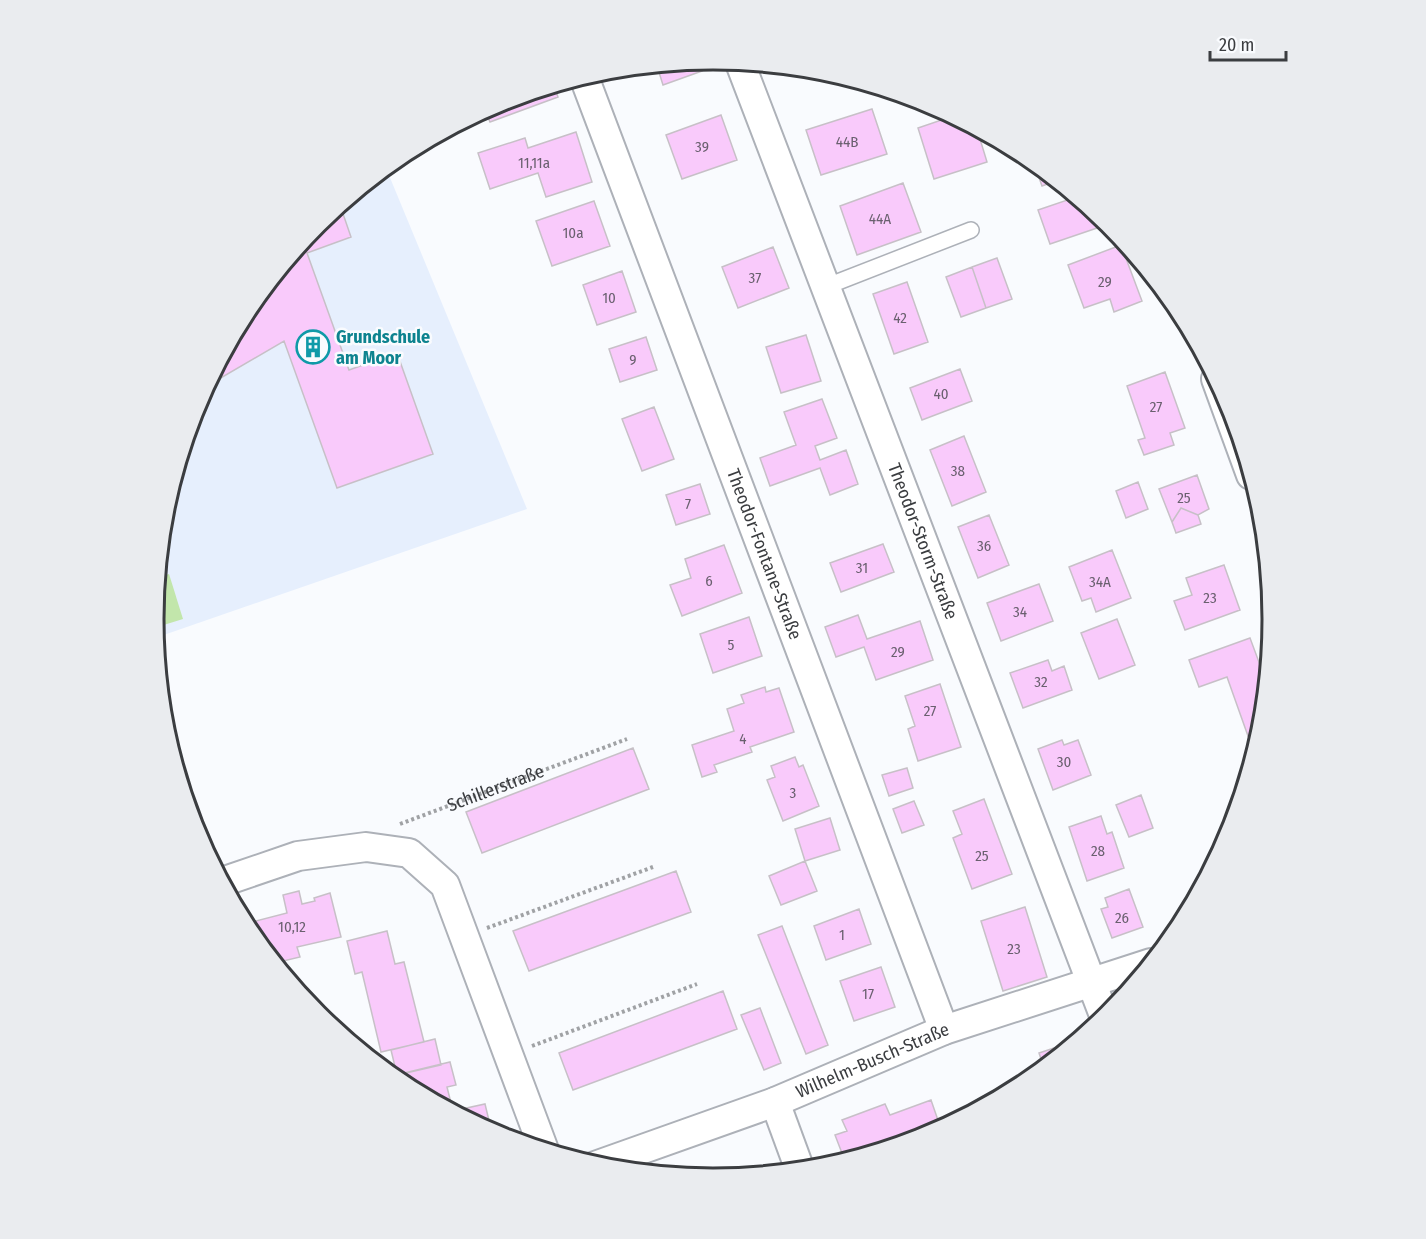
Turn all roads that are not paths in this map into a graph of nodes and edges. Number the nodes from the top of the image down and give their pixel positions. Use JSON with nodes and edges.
{"nodes":[{"id":1,"x":743,"y":72,"type":"edge"},
{"id":2,"x":587,"y":85,"type":"edge"},
{"id":3,"x":971,"y":230,"type":"dead end"},
{"id":4,"x":825,"y":287,"type":"junction"},
{"id":5,"x":230,"y":879,"type":"edge"},
{"id":6,"x":1137,"y":968,"type":"edge"},
{"id":7,"x":1091,"y":984,"type":"junction"},
{"id":8,"x":1101,"y":1008,"type":"edge"},
{"id":9,"x":944,"y":1030,"type":"junction"},
{"id":10,"x":775,"y":1102,"type":"junction"},
{"id":11,"x":540,"y":1140,"type":"edge"},
{"id":12,"x":614,"y":1159,"type":"edge"},
{"id":13,"x":797,"y":1162,"type":"edge"}],
"edges":[{"from":1,"to":4,"type":"street","name":"Theodor-Storm-Straße"},
{"from":2,"to":9,"type":"street","name":"Theodor-Fontane-Straße"},
{"from":3,"to":4,"type":"lane"},
{"from":4,"to":7,"type":"street","name":"Theodor-Storm-Straße"},
{"from":5,"to":11,"type":"street"},
{"from":6,"to":7,"type":"street","name":"Wilhelm-Busch-Straße"},
{"from":7,"to":8,"type":"street","name":"Theodor-Storm-Straße"},
{"from":7,"to":9,"type":"street","name":"Wilhelm-Busch-Straße"},
{"from":9,"to":10,"type":"street","name":"Wilhelm-Busch-Straße"},
{"from":10,"to":12,"type":"street","name":"Wilhelm-Busch-Straße"},
{"from":10,"to":13,"type":"street"}]}
